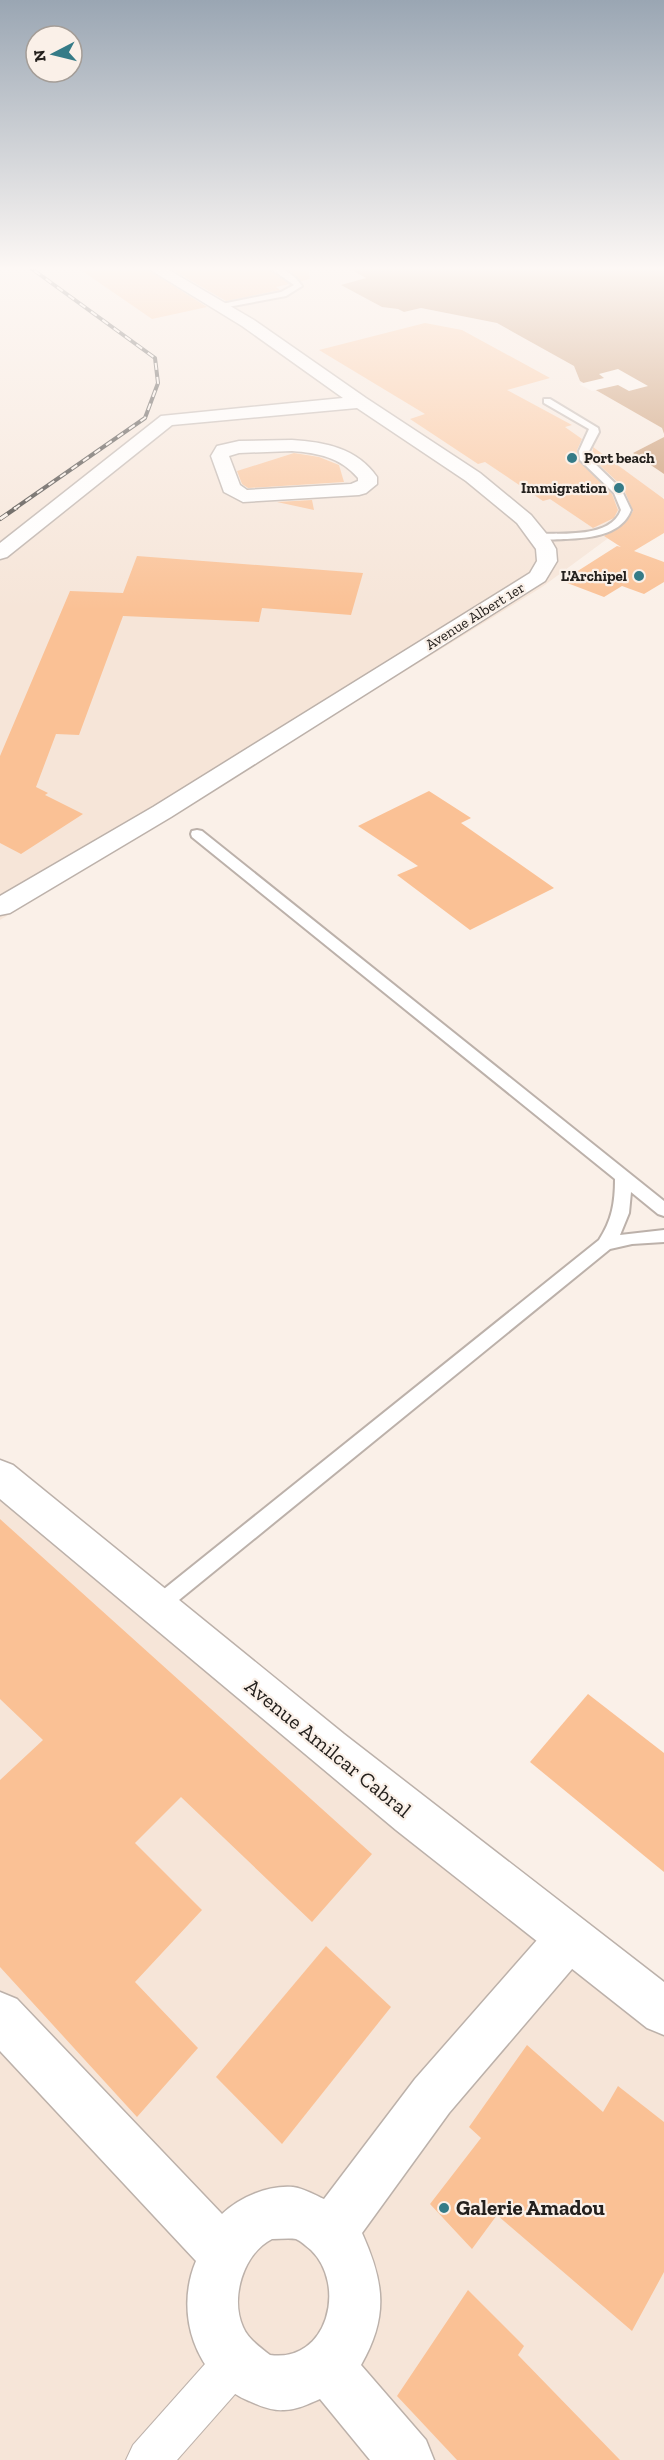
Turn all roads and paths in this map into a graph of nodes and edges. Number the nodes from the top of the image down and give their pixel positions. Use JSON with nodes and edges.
{"nodes":[{"id":1,"x":330,"y":381,"type":"edge"},
{"id":2,"x":547,"y":401,"type":"dead end"},
{"id":3,"x":360,"y":402,"type":"junction"},
{"id":4,"x":198,"y":416,"type":"junction"},
{"id":5,"x":239,"y":447,"type":"junction"},
{"id":6,"x":539,"y":537,"type":"junction"},
{"id":7,"x":0,"y":553,"type":"edge"},
{"id":8,"x":197,"y":834,"type":"dead end"},
{"id":9,"x":0,"y":907,"type":"edge"},
{"id":10,"x":623,"y":1177,"type":"junction"},
{"id":11,"x":664,"y":1210,"type":"edge"},
{"id":12,"x":664,"y":1236,"type":"edge"},
{"id":13,"x":605,"y":1244,"type":"junction"},
{"id":14,"x":0,"y":1476,"type":"edge"},
{"id":15,"x":156,"y":1607,"type":"junction"},
{"id":16,"x":568,"y":1939,"type":"junction"},
{"id":17,"x":664,"y":2011,"type":"edge"},
{"id":18,"x":0,"y":2016,"type":"edge"},
{"id":19,"x":330,"y":2234,"type":"junction"},
{"id":20,"x":224,"y":2253,"type":"junction"},
{"id":21,"x":236,"y":2361,"type":"junction"},
{"id":22,"x":327,"y":2366,"type":"junction"},
{"id":23,"x":148,"y":2460,"type":"edge"},
{"id":24,"x":406,"y":2460,"type":"edge"}],
"edges":[{"from":1,"to":3,"type":"street","name":"Avenue Albert 1er"},
{"from":2,"to":6,"type":"lane"},
{"from":3,"to":4,"type":"street"},
{"from":3,"to":6,"type":"street","name":"Avenue Albert 1er"},
{"from":4,"to":5,"type":"street"},
{"from":4,"to":7,"type":"street"},
{"from":5,"to":5,"type":"street"},
{"from":6,"to":9,"type":"street","name":"Avenue Albert 1er"},
{"from":8,"to":10,"type":"lane"},
{"from":10,"to":11,"type":"lane"},
{"from":10,"to":13,"type":"lane"},
{"from":12,"to":13,"type":"lane"},
{"from":13,"to":15,"type":"lane"},
{"from":14,"to":15,"type":"street","name":"Avenue Amilcar Cabral"},
{"from":15,"to":16,"type":"street","name":"Avenue Amilcar Cabral"},
{"from":16,"to":17,"type":"street","name":"Avenue Amilcar Cabral"},
{"from":16,"to":19,"type":"street"},
{"from":18,"to":20,"type":"street"},
{"from":19,"to":20,"type":"street"},
{"from":19,"to":22,"type":"street"},
{"from":20,"to":21,"type":"street"},
{"from":21,"to":22,"type":"street"},
{"from":21,"to":23,"type":"street"},
{"from":22,"to":24,"type":"street"}]}
